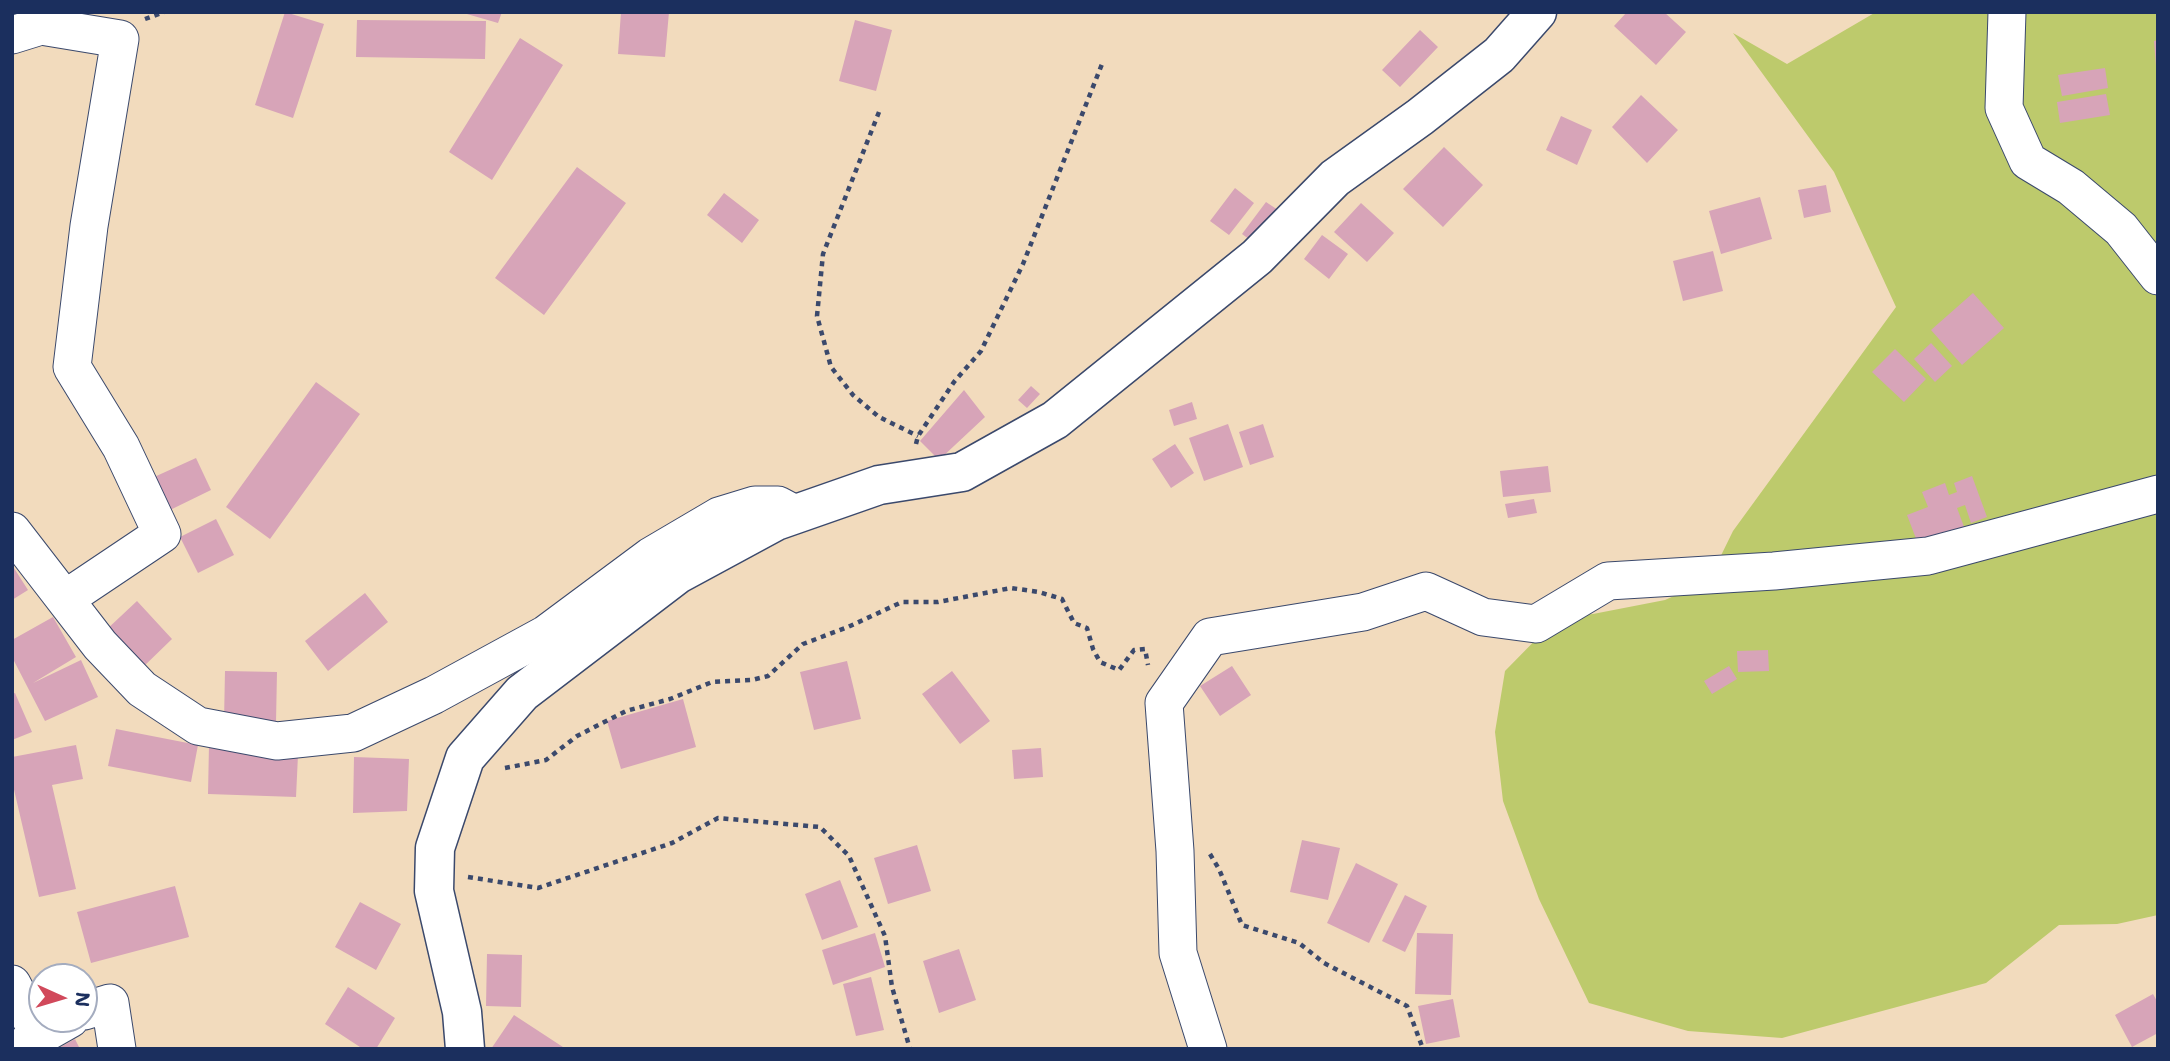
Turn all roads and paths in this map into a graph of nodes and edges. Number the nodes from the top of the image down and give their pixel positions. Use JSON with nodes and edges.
{"nodes":[{"id":1,"x":1537,"y":12,"type":"edge"},
{"id":2,"x":2007,"y":12,"type":"edge"},
{"id":3,"x":12,"y":35,"type":"edge"},
{"id":4,"x":1102,"y":64,"type":"dead end"},
{"id":5,"x":879,"y":112,"type":"dead end"},
{"id":6,"x":2158,"y":276,"type":"edge"},
{"id":7,"x":918,"y":436,"type":"junction"},
{"id":8,"x":879,"y":485,"type":"junction"},
{"id":9,"x":2158,"y":494,"type":"edge"},
{"id":10,"x":795,"y":514,"type":"junction"},
{"id":11,"x":12,"y":531,"type":"edge"},
{"id":12,"x":65,"y":599,"type":"junction"},
{"id":13,"x":1164,"y":703,"type":"junction"},
{"id":14,"x":465,"y":758,"type":"junction"},
{"id":15,"x":1205,"y":846,"type":"dead end"},
{"id":16,"x":457,"y":875,"type":"dead end"},
{"id":17,"x":12,"y":984,"type":"edge"},
{"id":18,"x":98,"y":1007,"type":"edge"},
{"id":19,"x":43,"y":1035,"type":"edge"},
{"id":20,"x":117,"y":1049,"type":"edge"},
{"id":21,"x":465,"y":1049,"type":"edge"},
{"id":22,"x":909,"y":1049,"type":"edge"},
{"id":23,"x":1208,"y":1049,"type":"edge"},
{"id":24,"x":1423,"y":1049,"type":"edge"}],
"edges":[{"from":1,"to":8,"type":"street"},
{"from":2,"to":6,"type":"street"},
{"from":3,"to":12,"type":"street"},
{"from":4,"to":7,"type":"path"},
{"from":5,"to":7,"type":"path"},
{"from":7,"to":8,"type":"path"},
{"from":8,"to":10,"type":"street"},
{"from":9,"to":13,"type":"street"},
{"from":10,"to":12,"type":"street"},
{"from":10,"to":14,"type":"street"},
{"from":11,"to":12,"type":"street"},
{"from":13,"to":14,"type":"path"},
{"from":13,"to":23,"type":"street"},
{"from":14,"to":21,"type":"street"},
{"from":15,"to":24,"type":"path"},
{"from":16,"to":22,"type":"path"},
{"from":17,"to":19,"type":"street"},
{"from":18,"to":20,"type":"street"}]}
